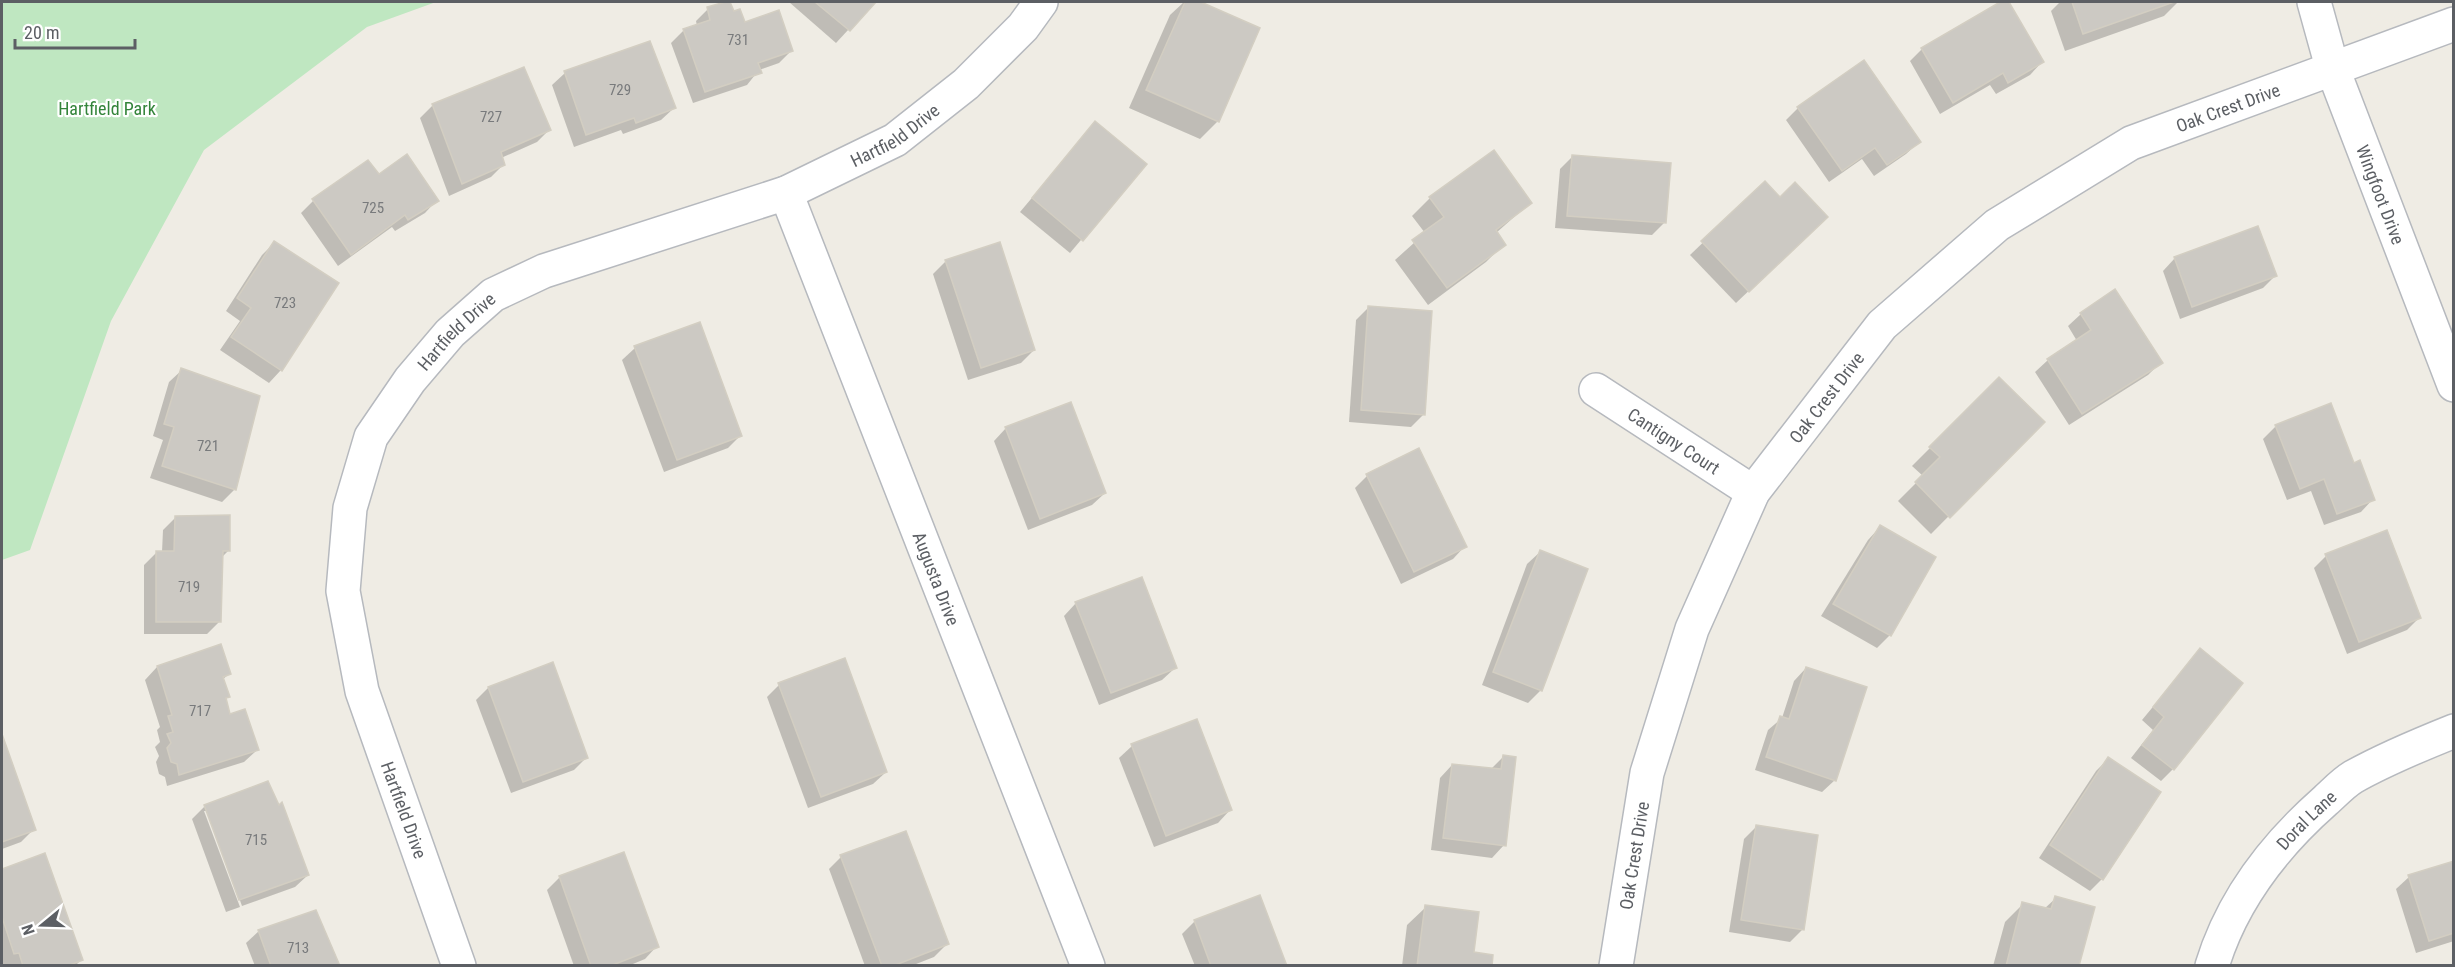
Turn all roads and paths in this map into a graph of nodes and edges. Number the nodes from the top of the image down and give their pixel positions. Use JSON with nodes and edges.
{"nodes":[{"id":1,"x":1041,"y":2,"type":"edge"},
{"id":2,"x":2314,"y":2,"type":"edge"},
{"id":3,"x":2454,"y":24,"type":"edge"},
{"id":4,"x":2332,"y":67,"type":"junction"},
{"id":5,"x":786,"y":193,"type":"junction"},
{"id":6,"x":2454,"y":385,"type":"edge"},
{"id":7,"x":1596,"y":390,"type":"dead end"},
{"id":8,"x":1753,"y":492,"type":"junction"},
{"id":9,"x":2454,"y":731,"type":"edge"},
{"id":10,"x":459,"y":966,"type":"edge"},
{"id":11,"x":1088,"y":966,"type":"edge"},
{"id":12,"x":1616,"y":966,"type":"edge"},
{"id":13,"x":2212,"y":966,"type":"edge"}],
"edges":[{"from":1,"to":5,"type":"street","name":"Hartfield Drive"},
{"from":2,"to":4,"type":"street","name":"Wingfoot Drive"},
{"from":3,"to":4,"type":"street","name":"Oak Crest Drive"},
{"from":4,"to":6,"type":"street","name":"Wingfoot Drive"},
{"from":4,"to":8,"type":"street","name":"Oak Crest Drive"},
{"from":5,"to":10,"type":"street","name":"Hartfield Drive"},
{"from":5,"to":11,"type":"street","name":"Augusta Drive"},
{"from":7,"to":8,"type":"street","name":"Cantigny Court"},
{"from":8,"to":12,"type":"street","name":"Oak Crest Drive"},
{"from":9,"to":13,"type":"street","name":"Doral Lane"}]}
